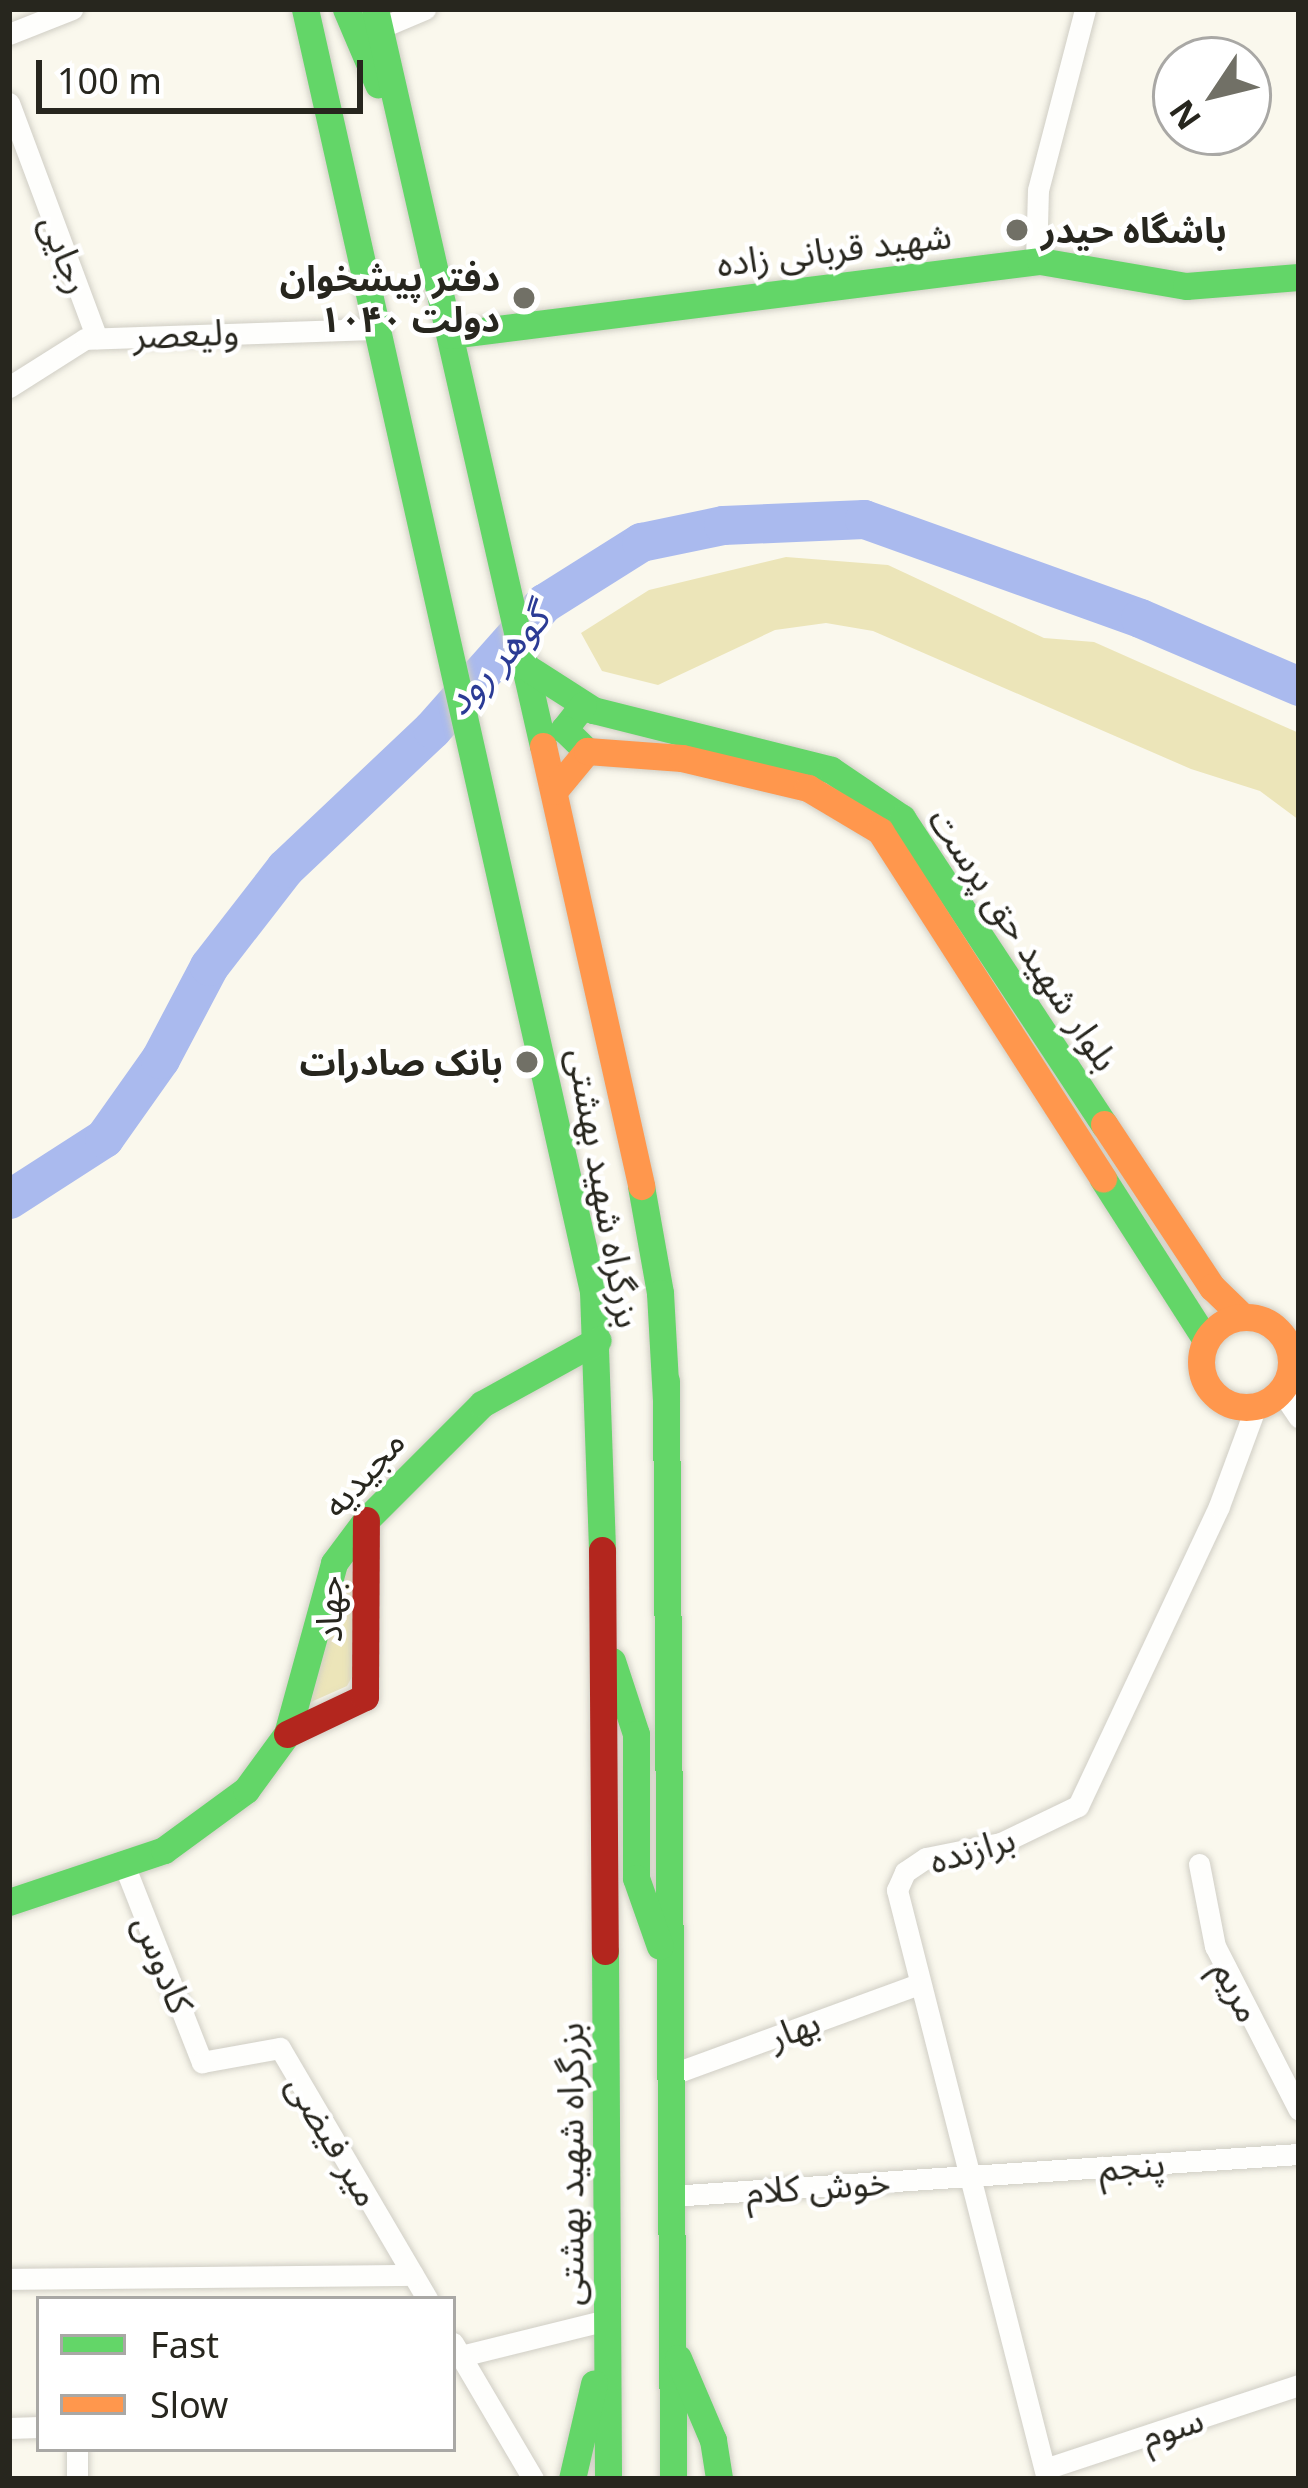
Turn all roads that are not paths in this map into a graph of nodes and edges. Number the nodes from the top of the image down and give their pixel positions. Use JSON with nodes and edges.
{"nodes":[{"id":1,"x":72,"y":9,"type":"edge"},
{"id":2,"x":304,"y":9,"type":"edge"},
{"id":3,"x":346,"y":9,"type":"edge"},
{"id":4,"x":425,"y":9,"type":"edge"},
{"id":5,"x":1085,"y":9,"type":"edge"},
{"id":6,"x":378,"y":19,"type":"edge"},
{"id":7,"x":9,"y":34,"type":"edge"},
{"id":8,"x":9,"y":103,"type":"edge"},
{"id":9,"x":407,"y":147,"type":"junction"},
{"id":10,"x":1036,"y":261,"type":"junction"},
{"id":11,"x":1299,"y":277,"type":"edge"},
{"id":12,"x":378,"y":328,"type":"junction"},
{"id":13,"x":450,"y":335,"type":"junction"},
{"id":14,"x":98,"y":338,"type":"junction"},
{"id":15,"x":9,"y":387,"type":"edge"},
{"id":16,"x":526,"y":667,"type":"junction"},
{"id":17,"x":572,"y":700,"type":"junction"},
{"id":18,"x":587,"y":751,"type":"junction"},
{"id":19,"x":554,"y":791,"type":"junction"},
{"id":20,"x":1042,"y":1053,"type":"junction"},
{"id":21,"x":1242,"y":1316,"type":"junction"},
{"id":22,"x":1285,"y":1322,"type":"edge"},
{"id":23,"x":598,"y":1340,"type":"junction"},
{"id":24,"x":1206,"y":1340,"type":"junction"},
{"id":25,"x":1295,"y":1361,"type":"edge"},
{"id":26,"x":1281,"y":1391,"type":"junction"},
{"id":27,"x":1256,"y":1406,"type":"junction"},
{"id":28,"x":1299,"y":1418,"type":"edge"},
{"id":29,"x":365,"y":1520,"type":"junction"},
{"id":30,"x":602,"y":1635,"type":"junction"},
{"id":31,"x":287,"y":1734,"type":"junction"},
{"id":32,"x":604,"y":1812,"type":"junction"},
{"id":33,"x":636,"y":1813,"type":"junction"},
{"id":34,"x":669,"y":1814,"type":"junction"},
{"id":35,"x":1198,"y":1864,"type":"dead end"},
{"id":36,"x":125,"y":1867,"type":"junction"},
{"id":37,"x":9,"y":1902,"type":"edge"},
{"id":38,"x":670,"y":1971,"type":"junction"},
{"id":39,"x":919,"y":1984,"type":"junction"},
{"id":40,"x":202,"y":2062,"type":"joint"},
{"id":41,"x":670,"y":2075,"type":"junction"},
{"id":42,"x":1299,"y":2110,"type":"edge"},
{"id":43,"x":1299,"y":2154,"type":"edge"},
{"id":44,"x":964,"y":2176,"type":"junction"},
{"id":45,"x":671,"y":2196,"type":"junction"},
{"id":46,"x":413,"y":2275,"type":"junction"},
{"id":47,"x":9,"y":2279,"type":"edge"},
{"id":48,"x":75,"y":2289,"type":"edge"},
{"id":49,"x":426,"y":2296,"type":"edge"},
{"id":50,"x":607,"y":2324,"type":"junction"},
{"id":51,"x":672,"y":2344,"type":"junction"},
{"id":52,"x":457,"y":2349,"type":"edge"},
{"id":53,"x":1299,"y":2385,"type":"edge"},
{"id":54,"x":1046,"y":2474,"type":"edge"},
{"id":55,"x":608,"y":2476,"type":"edge"},
{"id":56,"x":673,"y":2476,"type":"edge"},
{"id":57,"x":532,"y":2479,"type":"edge"},
{"id":58,"x":572,"y":2479,"type":"edge"},
{"id":59,"x":719,"y":2479,"type":"edge"}],
"edges":[{"from":1,"to":7,"type":"street"},
{"from":2,"to":12,"type":"main road","name":"بزرگراه شهید بهشتی"},
{"from":3,"to":9,"type":"main road"},
{"from":4,"to":6,"type":"street"},
{"from":5,"to":10,"type":"street"},
{"from":6,"to":9,"type":"main road","name":"بزرگراه شهید بهشتی"},
{"from":8,"to":14,"type":"street","name":"رجایی"},
{"from":9,"to":13,"type":"main road","name":"بزرگراه شهید بهشتی"},
{"from":10,"to":11,"type":"main road","name":"شهید قربانی زاده"},
{"from":10,"to":13,"type":"main road","name":"شهید قربانی زاده"},
{"from":12,"to":14,"type":"street","name":"ولیعصر"},
{"from":12,"to":23,"type":"main road","name":"بزرگراه شهید بهشتی"},
{"from":13,"to":16,"type":"main road","name":"بزرگراه شهید بهشتی"},
{"from":14,"to":15,"type":"street","name":"ولیعصر"},
{"from":16,"to":17,"type":"main road","name":"بلوار شهید حق پرست"},
{"from":16,"to":19,"type":"main road","name":"بزرگراه شهید بهشتی"},
{"from":17,"to":18,"type":"main road"},
{"from":17,"to":20,"type":"main road","name":"بلوار شهید حق پرست"},
{"from":18,"to":19,"type":"main road"},
{"from":18,"to":20,"type":"main road","name":"بلوار شهید حق پرست"},
{"from":19,"to":34,"type":"main road","name":"بزرگراه شهید بهشتی"},
{"from":20,"to":21,"type":"main road","name":"بلوار شهید حق پرست"},
{"from":20,"to":24,"type":"main road","name":"بلوار شهید حق پرست"},
{"from":21,"to":22,"type":"main road"},
{"from":21,"to":24,"type":"main road"},
{"from":22,"to":25,"type":"main road"},
{"from":23,"to":29,"type":"main road","name":"مجیدیه"},
{"from":23,"to":30,"type":"main road","name":"بزرگراه شهید بهشتی"},
{"from":24,"to":27,"type":"main road"},
{"from":25,"to":26,"type":"main road"},
{"from":26,"to":27,"type":"main road"},
{"from":26,"to":28,"type":"street"},
{"from":27,"to":39,"type":"street","name":"برازنده"},
{"from":29,"to":31,"type":"main road","name":"مجیدیه"},
{"from":29,"to":31,"type":"main road","name":"جهاد"},
{"from":30,"to":32,"type":"main road","name":"بزرگراه شهید بهشتی"},
{"from":30,"to":33,"type":"main road"},
{"from":31,"to":36,"type":"main road"},
{"from":32,"to":33,"type":"main road"},
{"from":32,"to":50,"type":"main road","name":"بزرگراه شهید بهشتی"},
{"from":33,"to":34,"type":"main road"},
{"from":33,"to":38,"type":"main road"},
{"from":34,"to":38,"type":"main road","name":"بزرگراه شهید بهشتی"},
{"from":35,"to":42,"type":"street","name":"مریم"},
{"from":36,"to":37,"type":"main road"},
{"from":36,"to":40,"type":"street","name":"کادوس"},
{"from":38,"to":41,"type":"main road","name":"بزرگراه شهید بهشتی"},
{"from":39,"to":41,"type":"street","name":"بهار"},
{"from":39,"to":44,"type":"street","name":"برازنده"},
{"from":40,"to":46,"type":"street","name":"میر فیضی"},
{"from":41,"to":45,"type":"main road","name":"بزرگراه شهید بهشتی"},
{"from":43,"to":44,"type":"street","name":"پنجم"},
{"from":44,"to":45,"type":"street","name":"خوش کلام"},
{"from":44,"to":54,"type":"street","name":"برازنده"},
{"from":45,"to":51,"type":"main road","name":"بزرگراه شهید بهشتی"},
{"from":46,"to":48,"type":"street"},
{"from":46,"to":49,"type":"street","name":"میر فیضی"},
{"from":47,"to":48,"type":"street"},
{"from":50,"to":52,"type":"street"},
{"from":50,"to":55,"type":"main road","name":"بزرگراه شهید بهشتی"},
{"from":50,"to":58,"type":"main road"},
{"from":51,"to":56,"type":"main road","name":"بزرگراه شهید بهشتی"},
{"from":51,"to":59,"type":"main road"},
{"from":52,"to":57,"type":"street"},
{"from":53,"to":54,"type":"street","name":"سوم"}]}
